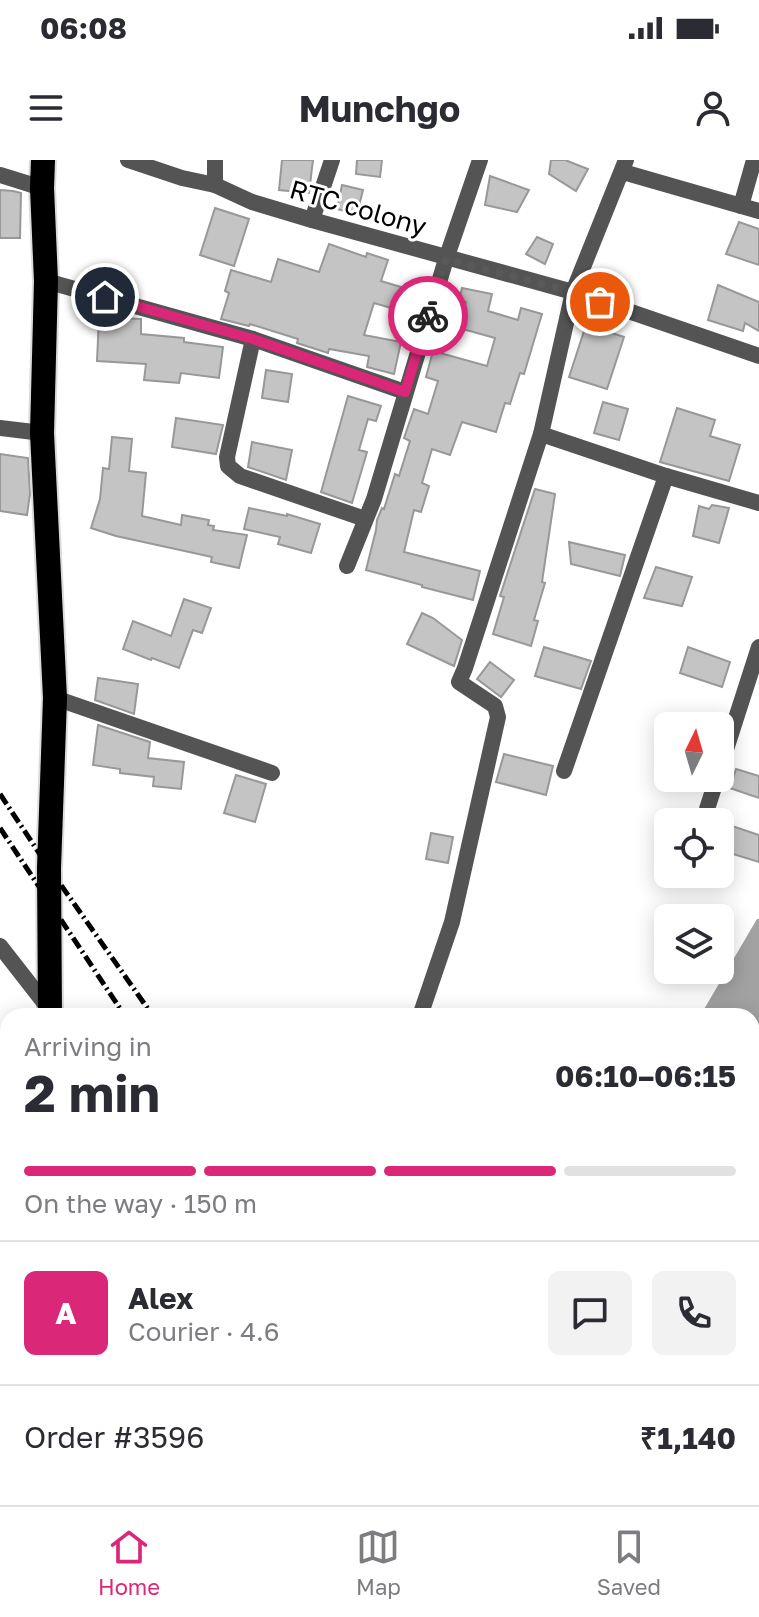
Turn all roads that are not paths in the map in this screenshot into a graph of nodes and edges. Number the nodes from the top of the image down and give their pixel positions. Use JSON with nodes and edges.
{"nodes":[{"id":1,"x":43,"y":160,"type":"edge"},
{"id":2,"x":128,"y":160,"type":"edge"},
{"id":3,"x":215,"y":160,"type":"edge"},
{"id":4,"x":332,"y":160,"type":"edge"},
{"id":5,"x":480,"y":160,"type":"edge"},
{"id":6,"x":754,"y":160,"type":"edge"},
{"id":7,"x":624,"y":166,"type":"edge"},
{"id":8,"x":0,"y":175,"type":"edge"},
{"id":9,"x":215,"y":185,"type":"junction"},
{"id":10,"x":42,"y":188,"type":"junction"},
{"id":11,"x":741,"y":206,"type":"junction"},
{"id":12,"x":759,"y":211,"type":"edge"},
{"id":13,"x":312,"y":220,"type":"junction"},
{"id":14,"x":446,"y":259,"type":"junction"},
{"id":15,"x":46,"y":281,"type":"junction"},
{"id":16,"x":573,"y":292,"type":"junction"},
{"id":17,"x":253,"y":339,"type":"junction"},
{"id":18,"x":759,"y":356,"type":"edge"},
{"id":19,"x":405,"y":392,"type":"junction"},
{"id":20,"x":0,"y":428,"type":"edge"},
{"id":21,"x":42,"y":433,"type":"junction"},
{"id":22,"x":541,"y":434,"type":"junction"},
{"id":23,"x":666,"y":476,"type":"junction"},
{"id":24,"x":759,"y":503,"type":"edge"},
{"id":25,"x":365,"y":519,"type":"junction"},
{"id":26,"x":347,"y":566,"type":"dead end"},
{"id":27,"x":759,"y":647,"type":"edge"},
{"id":28,"x":55,"y":698,"type":"junction"},
{"id":29,"x":734,"y":725,"type":"edge"},
{"id":30,"x":564,"y":771,"type":"dead end"},
{"id":31,"x":272,"y":773,"type":"dead end"},
{"id":32,"x":0,"y":946,"type":"edge"},
{"id":33,"x":46,"y":1008,"type":"edge"},
{"id":34,"x":50,"y":1008,"type":"edge"},
{"id":35,"x":423,"y":1008,"type":"edge"}],
"edges":[{"from":1,"to":10,"type":"highway"},
{"from":2,"to":9,"type":"street","name":"RTC colony"},
{"from":3,"to":9,"type":"street"},
{"from":4,"to":13,"type":"street"},
{"from":5,"to":14,"type":"street"},
{"from":6,"to":11,"type":"street"},
{"from":7,"to":11,"type":"street"},
{"from":7,"to":16,"type":"street"},
{"from":8,"to":10,"type":"street"},
{"from":9,"to":13,"type":"street","name":"RTC colony"},
{"from":10,"to":15,"type":"highway"},
{"from":11,"to":12,"type":"street"},
{"from":13,"to":14,"type":"street","name":"RTC colony"},
{"from":14,"to":16,"type":"street","name":"RTC colony"},
{"from":14,"to":19,"type":"street"},
{"from":15,"to":17,"type":"street"},
{"from":15,"to":21,"type":"highway"},
{"from":16,"to":18,"type":"street","name":"RTC colony"},
{"from":16,"to":22,"type":"street"},
{"from":17,"to":19,"type":"street"},
{"from":17,"to":25,"type":"street"},
{"from":19,"to":25,"type":"street"},
{"from":20,"to":21,"type":"street"},
{"from":21,"to":28,"type":"highway"},
{"from":22,"to":23,"type":"street"},
{"from":22,"to":35,"type":"street"},
{"from":23,"to":24,"type":"street"},
{"from":23,"to":30,"type":"street"},
{"from":25,"to":26,"type":"street"},
{"from":27,"to":29,"type":"street"},
{"from":28,"to":31,"type":"street"},
{"from":28,"to":34,"type":"highway"},
{"from":32,"to":33,"type":"street"}]}
